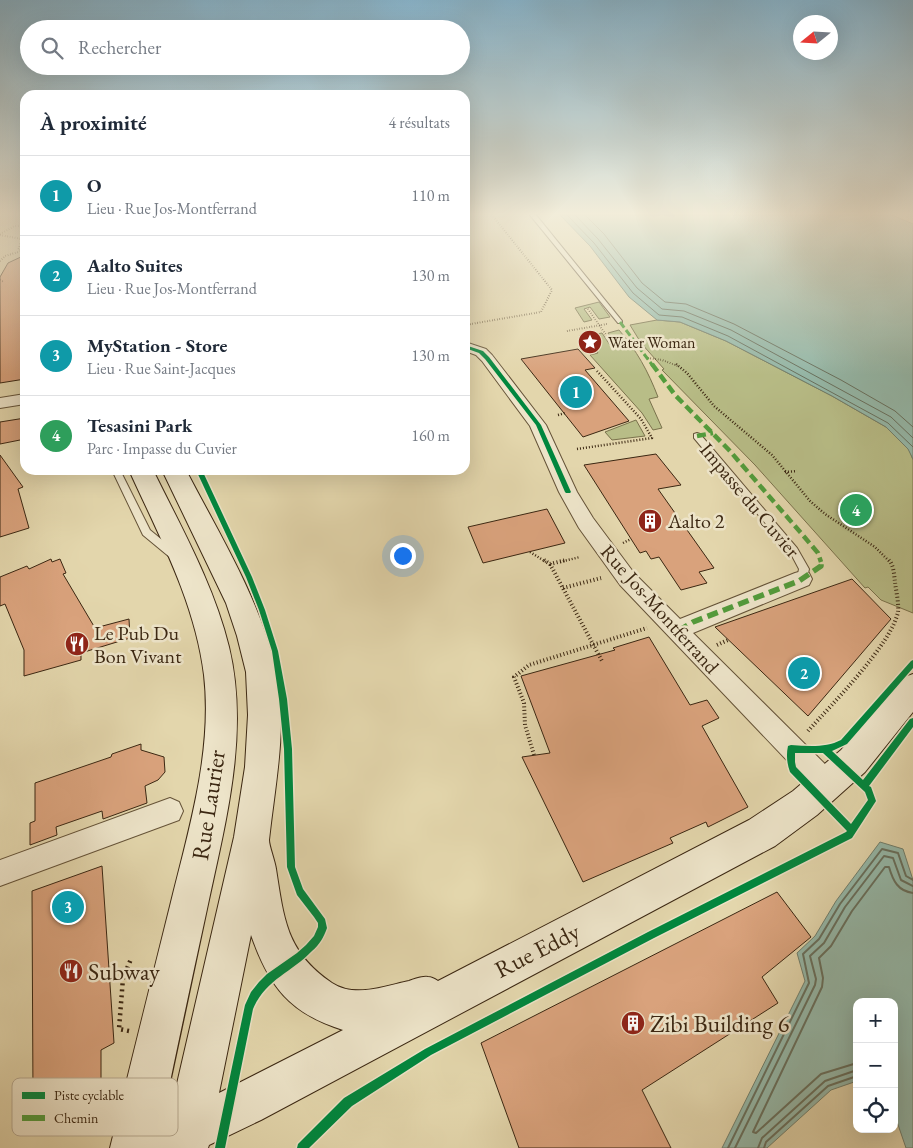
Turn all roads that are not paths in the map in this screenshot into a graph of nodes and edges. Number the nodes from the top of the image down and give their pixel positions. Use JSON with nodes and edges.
{"nodes":[{"id":1,"x":577,"y":269,"type":"edge"},
{"id":2,"x":620,"y":322,"type":"road end"},
{"id":3,"x":470,"y":348,"type":"edge"},
{"id":4,"x":20,"y":401,"type":"edge"},
{"id":5,"x":0,"y":403,"type":"edge"},
{"id":6,"x":697,"y":436,"type":"dead end"},
{"id":7,"x":118,"y":475,"type":"edge"},
{"id":8,"x":143,"y":475,"type":"edge"},
{"id":9,"x":176,"y":475,"type":"edge"},
{"id":10,"x":185,"y":565,"type":"junction"},
{"id":11,"x":802,"y":579,"type":"joint"},
{"id":12,"x":678,"y":631,"type":"junction"},
{"id":13,"x":908,"y":694,"type":"edge"},
{"id":14,"x":828,"y":785,"type":"junction"},
{"id":15,"x":170,"y":811,"type":"dead end"},
{"id":16,"x":252,"y":837,"type":"junction"},
{"id":17,"x":0,"y":873,"type":"edge"},
{"id":18,"x":460,"y":990,"type":"junction"},
{"id":19,"x":150,"y":1078,"type":"edge"},
{"id":20,"x":187,"y":1139,"type":"edge"},
{"id":21,"x":134,"y":1148,"type":"edge"}],
"edges":[{"from":1,"to":2,"type":"lane"},
{"from":3,"to":12,"type":"street","name":"Rue Jos-Montferrand"},
{"from":4,"to":5,"type":"street"},
{"from":6,"to":11,"type":"lane","name":"Impasse du Cuvier"},
{"from":7,"to":10,"type":"lane"},
{"from":8,"to":10,"type":"main road","name":"Rue Laurier"},
{"from":9,"to":16,"type":"main road"},
{"from":10,"to":19,"type":"main road","name":"Rue Laurier"},
{"from":11,"to":12,"type":"street","name":"Impasse du Cuvier"},
{"from":12,"to":14,"type":"street","name":"Rue Jos-Montferrand"},
{"from":13,"to":14,"type":"main road","name":"Rue Eddy"},
{"from":14,"to":18,"type":"main road","name":"Rue Eddy"},
{"from":15,"to":17,"type":"street"},
{"from":16,"to":18,"type":"main road"},
{"from":16,"to":20,"type":"main road"},
{"from":18,"to":20,"type":"main road","name":"Rue Eddy"},
{"from":20,"to":21,"type":"main road","name":"Rue Eddy"}]}
